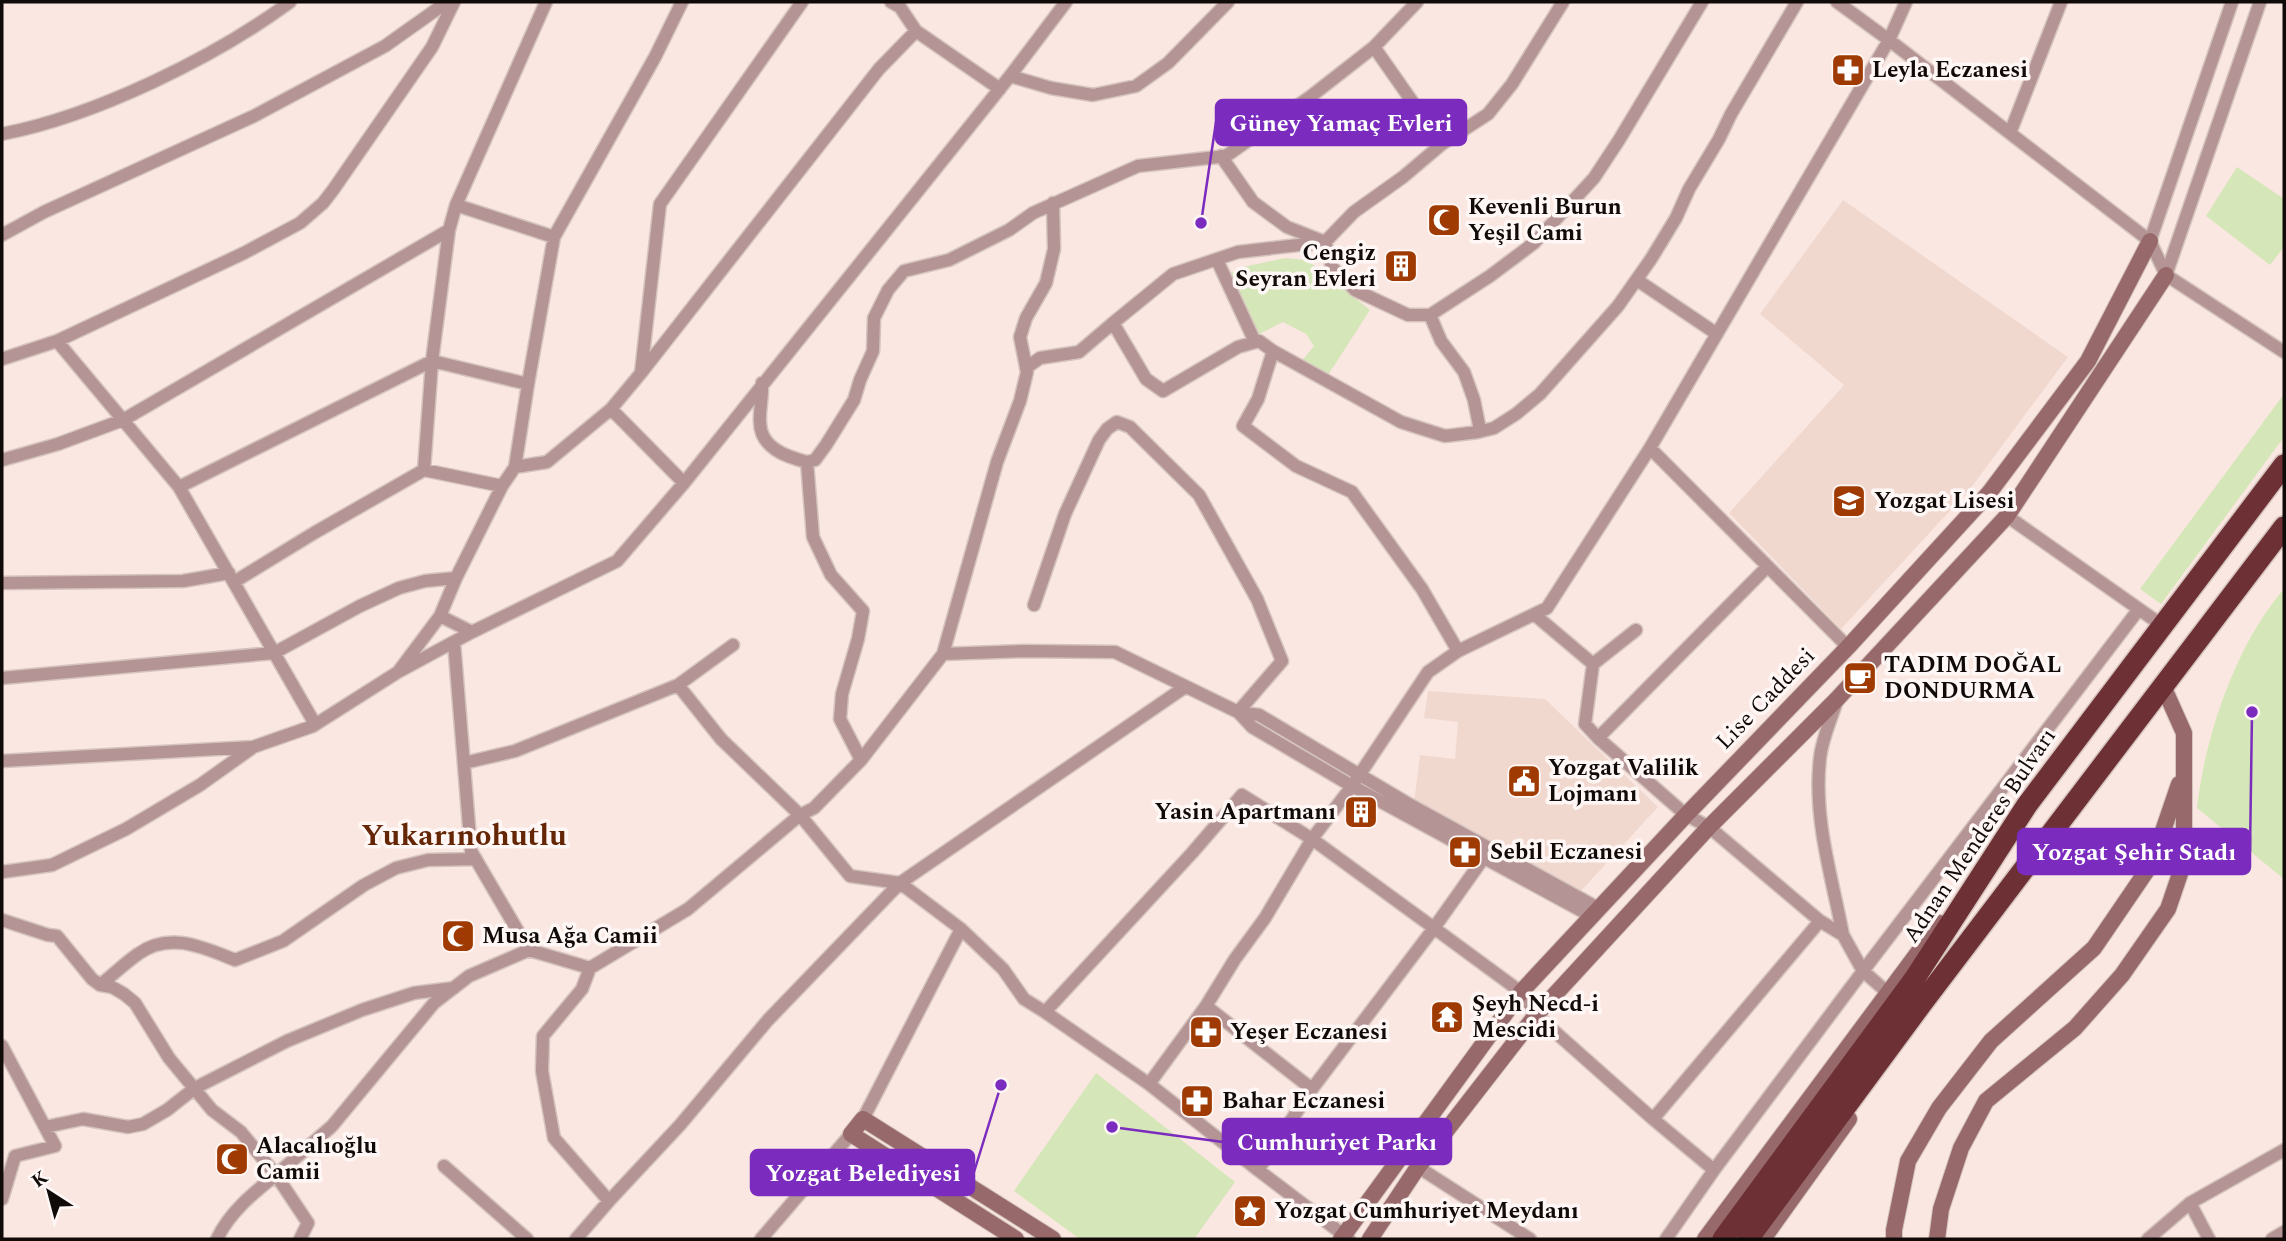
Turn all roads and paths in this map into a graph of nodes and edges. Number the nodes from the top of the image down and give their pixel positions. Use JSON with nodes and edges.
{"nodes":[{"id":1,"x":290,"y":2,"type":"edge"},
{"id":2,"x":447,"y":2,"type":"edge"},
{"id":3,"x":454,"y":2,"type":"edge"},
{"id":4,"x":546,"y":2,"type":"edge"},
{"id":5,"x":682,"y":2,"type":"edge"},
{"id":6,"x":802,"y":2,"type":"edge"},
{"id":7,"x":891,"y":2,"type":"edge"},
{"id":8,"x":1066,"y":2,"type":"edge"},
{"id":9,"x":1227,"y":2,"type":"edge"},
{"id":10,"x":1417,"y":2,"type":"edge"},
{"id":11,"x":1563,"y":2,"type":"edge"},
{"id":12,"x":1702,"y":2,"type":"edge"},
{"id":13,"x":1797,"y":2,"type":"edge"},
{"id":14,"x":1837,"y":2,"type":"edge"},
{"id":15,"x":1906,"y":2,"type":"edge"},
{"id":16,"x":2061,"y":2,"type":"edge"},
{"id":17,"x":2232,"y":2,"type":"edge"},
{"id":18,"x":2260,"y":2,"type":"edge"},
{"id":19,"x":916,"y":31,"type":"junction"},
{"id":20,"x":1889,"y":40,"type":"junction"},
{"id":21,"x":1374,"y":47,"type":"junction"},
{"id":22,"x":1010,"y":76,"type":"junction"},
{"id":23,"x":1000,"y":89,"type":"junction"},
{"id":24,"x":2010,"y":133,"type":"junction"},
{"id":25,"x":2,"y":134,"type":"edge"},
{"id":26,"x":1442,"y":144,"type":"junction"},
{"id":27,"x":1221,"y":156,"type":"junction"},
{"id":28,"x":1053,"y":203,"type":"junction"},
{"id":29,"x":456,"y":205,"type":"junction"},
{"id":30,"x":449,"y":230,"type":"junction"},
{"id":31,"x":2,"y":234,"type":"edge"},
{"id":32,"x":554,"y":237,"type":"junction"},
{"id":33,"x":2150,"y":241,"type":"junction"},
{"id":34,"x":1325,"y":242,"type":"junction"},
{"id":35,"x":1217,"y":260,"type":"junction"},
{"id":36,"x":2166,"y":275,"type":"junction"},
{"id":37,"x":1636,"y":280,"type":"junction"},
{"id":38,"x":1430,"y":315,"type":"junction"},
{"id":39,"x":1113,"y":323,"type":"junction"},
{"id":40,"x":1717,"y":334,"type":"junction"},
{"id":41,"x":57,"y":341,"type":"junction"},
{"id":42,"x":1255,"y":342,"type":"junction"},
{"id":43,"x":1273,"y":351,"type":"junction"},
{"id":44,"x":2284,"y":352,"type":"edge"},
{"id":45,"x":2,"y":359,"type":"edge"},
{"id":46,"x":432,"y":361,"type":"junction"},
{"id":47,"x":1026,"y":368,"type":"junction"},
{"id":48,"x":641,"y":373,"type":"junction"},
{"id":49,"x":762,"y":383,"type":"junction"},
{"id":50,"x":528,"y":384,"type":"junction"},
{"id":51,"x":611,"y":409,"type":"junction"},
{"id":52,"x":123,"y":421,"type":"junction"},
{"id":53,"x":1478,"y":432,"type":"junction"},
{"id":54,"x":1650,"y":448,"type":"junction"},
{"id":55,"x":2,"y":460,"type":"edge"},
{"id":56,"x":807,"y":463,"type":"junction"},
{"id":57,"x":2284,"y":465,"type":"edge"},
{"id":58,"x":515,"y":467,"type":"junction"},
{"id":59,"x":424,"y":470,"type":"junction"},
{"id":60,"x":684,"y":483,"type":"junction"},
{"id":61,"x":502,"y":486,"type":"junction"},
{"id":62,"x":179,"y":487,"type":"junction"},
{"id":63,"x":2007,"y":516,"type":"junction"},
{"id":64,"x":2284,"y":527,"type":"edge"},
{"id":65,"x":1767,"y":567,"type":"junction"},
{"id":66,"x":231,"y":578,"type":"junction"},
{"id":67,"x":456,"y":578,"type":"junction"},
{"id":68,"x":2,"y":583,"type":"edge"},
{"id":69,"x":1034,"y":605,"type":"dead end"},
{"id":70,"x":2140,"y":609,"type":"junction"},
{"id":71,"x":1535,"y":615,"type":"junction"},
{"id":72,"x":440,"y":616,"type":"junction"},
{"id":73,"x":2163,"y":626,"type":"junction"},
{"id":74,"x":1636,"y":630,"type":"dead end"},
{"id":75,"x":472,"y":632,"type":"junction"},
{"id":76,"x":454,"y":642,"type":"junction"},
{"id":77,"x":733,"y":645,"type":"dead end"},
{"id":78,"x":1848,"y":647,"type":"junction"},
{"id":79,"x":1458,"y":651,"type":"junction"},
{"id":80,"x":274,"y":653,"type":"junction"},
{"id":81,"x":943,"y":654,"type":"junction"},
{"id":82,"x":1593,"y":664,"type":"junction"},
{"id":83,"x":398,"y":672,"type":"junction"},
{"id":84,"x":2,"y":678,"type":"edge"},
{"id":85,"x":678,"y":685,"type":"junction"},
{"id":86,"x":2163,"y":687,"type":"junction"},
{"id":87,"x":1185,"y":688,"type":"junction"},
{"id":88,"x":1837,"y":699,"type":"junction"},
{"id":89,"x":1238,"y":712,"type":"junction"},
{"id":90,"x":316,"y":724,"type":"junction"},
{"id":91,"x":1598,"y":738,"type":"junction"},
{"id":92,"x":253,"y":747,"type":"junction"},
{"id":93,"x":861,"y":760,"type":"junction"},
{"id":94,"x":2,"y":761,"type":"edge"},
{"id":95,"x":464,"y":763,"type":"junction"},
{"id":96,"x":2184,"y":772,"type":"junction"},
{"id":97,"x":1355,"y":781,"type":"junction"},
{"id":98,"x":2092,"y":782,"type":"junction"},
{"id":99,"x":2027,"y":805,"type":"junction"},
{"id":100,"x":800,"y":815,"type":"junction"},
{"id":101,"x":1686,"y":815,"type":"junction"},
{"id":102,"x":1709,"y":827,"type":"junction"},
{"id":103,"x":1312,"y":839,"type":"junction"},
{"id":104,"x":1487,"y":853,"type":"junction"},
{"id":105,"x":476,"y":859,"type":"junction"},
{"id":106,"x":2,"y":872,"type":"edge"},
{"id":107,"x":900,"y":883,"type":"junction"},
{"id":108,"x":1594,"y":912,"type":"junction"},
{"id":109,"x":2,"y":920,"type":"edge"},
{"id":110,"x":1820,"y":920,"type":"junction"},
{"id":111,"x":1434,"y":928,"type":"junction"},
{"id":112,"x":961,"y":929,"type":"junction"},
{"id":113,"x":1843,"y":935,"type":"junction"},
{"id":114,"x":529,"y":950,"type":"junction"},
{"id":115,"x":590,"y":968,"type":"junction"},
{"id":116,"x":1863,"y":971,"type":"junction"},
{"id":117,"x":100,"y":985,"type":"junction"},
{"id":118,"x":454,"y":988,"type":"junction"},
{"id":119,"x":1521,"y":992,"type":"junction"},
{"id":120,"x":1888,"y":992,"type":"junction"},
{"id":121,"x":1206,"y":1006,"type":"junction"},
{"id":122,"x":1045,"y":1012,"type":"junction"},
{"id":123,"x":1536,"y":1015,"type":"junction"},
{"id":124,"x":2,"y":1046,"type":"edge"},
{"id":125,"x":1149,"y":1084,"type":"junction"},
{"id":126,"x":195,"y":1088,"type":"junction"},
{"id":127,"x":1312,"y":1089,"type":"junction"},
{"id":128,"x":863,"y":1119,"type":"junction"},
{"id":129,"x":1653,"y":1119,"type":"junction"},
{"id":130,"x":45,"y":1127,"type":"junction"},
{"id":131,"x":851,"y":1134,"type":"junction"},
{"id":132,"x":2284,"y":1150,"type":"edge"},
{"id":133,"x":444,"y":1166,"type":"dead end"},
{"id":134,"x":1418,"y":1167,"type":"junction"},
{"id":135,"x":1258,"y":1170,"type":"junction"},
{"id":136,"x":1714,"y":1170,"type":"junction"},
{"id":137,"x":276,"y":1175,"type":"junction"},
{"id":138,"x":2,"y":1199,"type":"edge"},
{"id":139,"x":609,"y":1201,"type":"junction"},
{"id":140,"x":2190,"y":1203,"type":"junction"},
{"id":141,"x":2284,"y":1232,"type":"edge"},
{"id":142,"x":1344,"y":1238,"type":"edge"},
{"id":143,"x":217,"y":1239,"type":"edge"},
{"id":144,"x":300,"y":1239,"type":"edge"},
{"id":145,"x":527,"y":1239,"type":"edge"},
{"id":146,"x":576,"y":1239,"type":"edge"},
{"id":147,"x":761,"y":1239,"type":"edge"},
{"id":148,"x":1016,"y":1239,"type":"edge"},
{"id":149,"x":1053,"y":1239,"type":"edge"},
{"id":150,"x":1370,"y":1239,"type":"edge"},
{"id":151,"x":1530,"y":1239,"type":"edge"},
{"id":152,"x":1666,"y":1239,"type":"edge"},
{"id":153,"x":1705,"y":1239,"type":"edge"},
{"id":154,"x":1723,"y":1239,"type":"edge"},
{"id":155,"x":1748,"y":1239,"type":"edge"},
{"id":156,"x":1763,"y":1239,"type":"edge"},
{"id":157,"x":1894,"y":1239,"type":"edge"},
{"id":158,"x":1937,"y":1239,"type":"edge"},
{"id":159,"x":2148,"y":1239,"type":"edge"},
{"id":160,"x":2209,"y":1239,"type":"edge"},
{"id":161,"x":2272,"y":1239,"type":"edge"}],
"edges":[{"from":1,"to":25,"type":"street"},
{"from":2,"to":31,"type":"street"},
{"from":3,"to":41,"type":"street"},
{"from":4,"to":29,"type":"street"},
{"from":5,"to":32,"type":"street"},
{"from":6,"to":48,"type":"street"},
{"from":7,"to":19,"type":"street"},
{"from":8,"to":22,"type":"street"},
{"from":9,"to":22,"type":"street"},
{"from":10,"to":21,"type":"street"},
{"from":11,"to":26,"type":"street"},
{"from":12,"to":38,"type":"street"},
{"from":13,"to":37,"type":"street"},
{"from":14,"to":20,"type":"street"},
{"from":15,"to":20,"type":"street"},
{"from":16,"to":24,"type":"street"},
{"from":17,"to":33,"type":"street"},
{"from":18,"to":36,"type":"street"},
{"from":19,"to":23,"type":"street"},
{"from":19,"to":48,"type":"street"},
{"from":20,"to":24,"type":"street"},
{"from":20,"to":40,"type":"street"},
{"from":21,"to":26,"type":"street"},
{"from":21,"to":27,"type":"street"},
{"from":22,"to":23,"type":"street"},
{"from":23,"to":49,"type":"street"},
{"from":24,"to":33,"type":"street"},
{"from":26,"to":34,"type":"street"},
{"from":27,"to":28,"type":"street"},
{"from":27,"to":34,"type":"street"},
{"from":28,"to":47,"type":"street"},
{"from":28,"to":56,"type":"street"},
{"from":29,"to":30,"type":"street"},
{"from":29,"to":32,"type":"street"},
{"from":30,"to":46,"type":"street"},
{"from":30,"to":52,"type":"street"},
{"from":32,"to":50,"type":"street"},
{"from":33,"to":36,"type":"street"},
{"from":33,"to":78,"type":"street","name":"Lise Caddesi"},
{"from":34,"to":35,"type":"street"},
{"from":34,"to":38,"type":"street"},
{"from":35,"to":39,"type":"street"},
{"from":35,"to":42,"type":"street"},
{"from":36,"to":44,"type":"street"},
{"from":36,"to":63,"type":"street"},
{"from":37,"to":40,"type":"street"},
{"from":37,"to":53,"type":"street"},
{"from":38,"to":53,"type":"street"},
{"from":39,"to":42,"type":"street"},
{"from":39,"to":47,"type":"street"},
{"from":40,"to":54,"type":"street"},
{"from":41,"to":45,"type":"street"},
{"from":41,"to":52,"type":"street"},
{"from":42,"to":43,"type":"street"},
{"from":43,"to":53,"type":"street"},
{"from":43,"to":79,"type":"street"},
{"from":46,"to":50,"type":"street"},
{"from":46,"to":59,"type":"street"},
{"from":46,"to":62,"type":"street"},
{"from":47,"to":81,"type":"street"},
{"from":48,"to":51,"type":"street"},
{"from":49,"to":56,"type":"street"},
{"from":49,"to":60,"type":"street"},
{"from":50,"to":58,"type":"street"},
{"from":51,"to":58,"type":"street"},
{"from":51,"to":60,"type":"street"},
{"from":52,"to":55,"type":"street"},
{"from":52,"to":62,"type":"street"},
{"from":54,"to":65,"type":"street"},
{"from":54,"to":71,"type":"street"},
{"from":56,"to":93,"type":"street"},
{"from":57,"to":73,"type":"highway","name":"Adnan Menderes Bulvarı"},
{"from":58,"to":61,"type":"street"},
{"from":59,"to":61,"type":"street"},
{"from":59,"to":66,"type":"street"},
{"from":60,"to":75,"type":"street"},
{"from":61,"to":67,"type":"street"},
{"from":62,"to":66,"type":"street"},
{"from":63,"to":70,"type":"street"},
{"from":63,"to":88,"type":"street"},
{"from":64,"to":86,"type":"highway"},
{"from":65,"to":78,"type":"street"},
{"from":65,"to":91,"type":"street"},
{"from":66,"to":68,"type":"street"},
{"from":66,"to":80,"type":"street"},
{"from":67,"to":72,"type":"street"},
{"from":67,"to":80,"type":"street"},
{"from":69,"to":89,"type":"street"},
{"from":70,"to":73,"type":"street"},
{"from":70,"to":116,"type":"street"},
{"from":71,"to":79,"type":"street"},
{"from":71,"to":82,"type":"street"},
{"from":72,"to":75,"type":"street"},
{"from":72,"to":83,"type":"street"},
{"from":73,"to":99,"type":"highway","name":"Adnan Menderes Bulvarı"},
{"from":74,"to":82,"type":"street"},
{"from":75,"to":76,"type":"street"},
{"from":76,"to":83,"type":"street"},
{"from":76,"to":95,"type":"street"},
{"from":77,"to":85,"type":"street"},
{"from":78,"to":101,"type":"street","name":"Lise Caddesi"},
{"from":79,"to":97,"type":"street"},
{"from":80,"to":84,"type":"street"},
{"from":80,"to":90,"type":"street"},
{"from":81,"to":87,"type":"street"},
{"from":81,"to":93,"type":"street"},
{"from":82,"to":91,"type":"street"},
{"from":83,"to":90,"type":"street"},
{"from":85,"to":95,"type":"street"},
{"from":85,"to":100,"type":"street"},
{"from":86,"to":96,"type":"street"},
{"from":86,"to":98,"type":"highway"},
{"from":87,"to":89,"type":"street"},
{"from":87,"to":107,"type":"street"},
{"from":88,"to":102,"type":"street"},
{"from":88,"to":113,"type":"street"},
{"from":89,"to":97,"type":"street"},
{"from":90,"to":92,"type":"street"},
{"from":91,"to":101,"type":"street"},
{"from":92,"to":94,"type":"street"},
{"from":92,"to":106,"type":"street"},
{"from":93,"to":100,"type":"street"},
{"from":95,"to":105,"type":"street"},
{"from":96,"to":157,"type":"street"},
{"from":96,"to":158,"type":"street"},
{"from":97,"to":103,"type":"street"},
{"from":97,"to":104,"type":"street"},
{"from":98,"to":155,"type":"highway"},
{"from":98,"to":156,"type":"street"},
{"from":99,"to":120,"type":"street"},
{"from":99,"to":154,"type":"highway","name":"Adnan Menderes Bulvarı"},
{"from":100,"to":107,"type":"street"},
{"from":100,"to":115,"type":"street"},
{"from":101,"to":102,"type":"street"},
{"from":101,"to":108,"type":"street","name":"Lise Caddesi"},
{"from":102,"to":110,"type":"street"},
{"from":102,"to":123,"type":"street"},
{"from":103,"to":111,"type":"street"},
{"from":103,"to":121,"type":"street"},
{"from":103,"to":122,"type":"street"},
{"from":104,"to":108,"type":"street"},
{"from":104,"to":111,"type":"street"},
{"from":105,"to":114,"type":"street"},
{"from":105,"to":117,"type":"street"},
{"from":107,"to":112,"type":"street"},
{"from":107,"to":139,"type":"street"},
{"from":108,"to":119,"type":"street","name":"Lise Caddesi"},
{"from":109,"to":117,"type":"street"},
{"from":110,"to":113,"type":"street"},
{"from":110,"to":129,"type":"street"},
{"from":111,"to":119,"type":"street"},
{"from":111,"to":127,"type":"street"},
{"from":112,"to":122,"type":"street"},
{"from":112,"to":128,"type":"street"},
{"from":113,"to":116,"type":"street"},
{"from":114,"to":115,"type":"street"},
{"from":114,"to":118,"type":"street"},
{"from":115,"to":139,"type":"street"},
{"from":116,"to":120,"type":"street"},
{"from":116,"to":136,"type":"street"},
{"from":117,"to":126,"type":"street"},
{"from":118,"to":126,"type":"street"},
{"from":118,"to":137,"type":"street"},
{"from":119,"to":123,"type":"street"},
{"from":119,"to":142,"type":"street","name":"Lise Caddesi"},
{"from":120,"to":153,"type":"street"},
{"from":121,"to":125,"type":"street"},
{"from":121,"to":127,"type":"street"},
{"from":122,"to":125,"type":"street"},
{"from":123,"to":129,"type":"street"},
{"from":123,"to":134,"type":"street"},
{"from":124,"to":130,"type":"street"},
{"from":125,"to":135,"type":"street"},
{"from":126,"to":130,"type":"street"},
{"from":126,"to":137,"type":"street"},
{"from":127,"to":135,"type":"street"},
{"from":128,"to":131,"type":"street"},
{"from":128,"to":149,"type":"street"},
{"from":129,"to":136,"type":"street"},
{"from":130,"to":138,"type":"street"},
{"from":131,"to":147,"type":"street"},
{"from":131,"to":148,"type":"street"},
{"from":132,"to":140,"type":"street"},
{"from":133,"to":145,"type":"street"},
{"from":134,"to":150,"type":"street"},
{"from":134,"to":151,"type":"street"},
{"from":135,"to":142,"type":"street"},
{"from":136,"to":152,"type":"street"},
{"from":137,"to":143,"type":"street"},
{"from":137,"to":144,"type":"street"},
{"from":139,"to":146,"type":"street"},
{"from":140,"to":159,"type":"street"},
{"from":140,"to":160,"type":"street"},
{"from":141,"to":161,"type":"street"}]}
